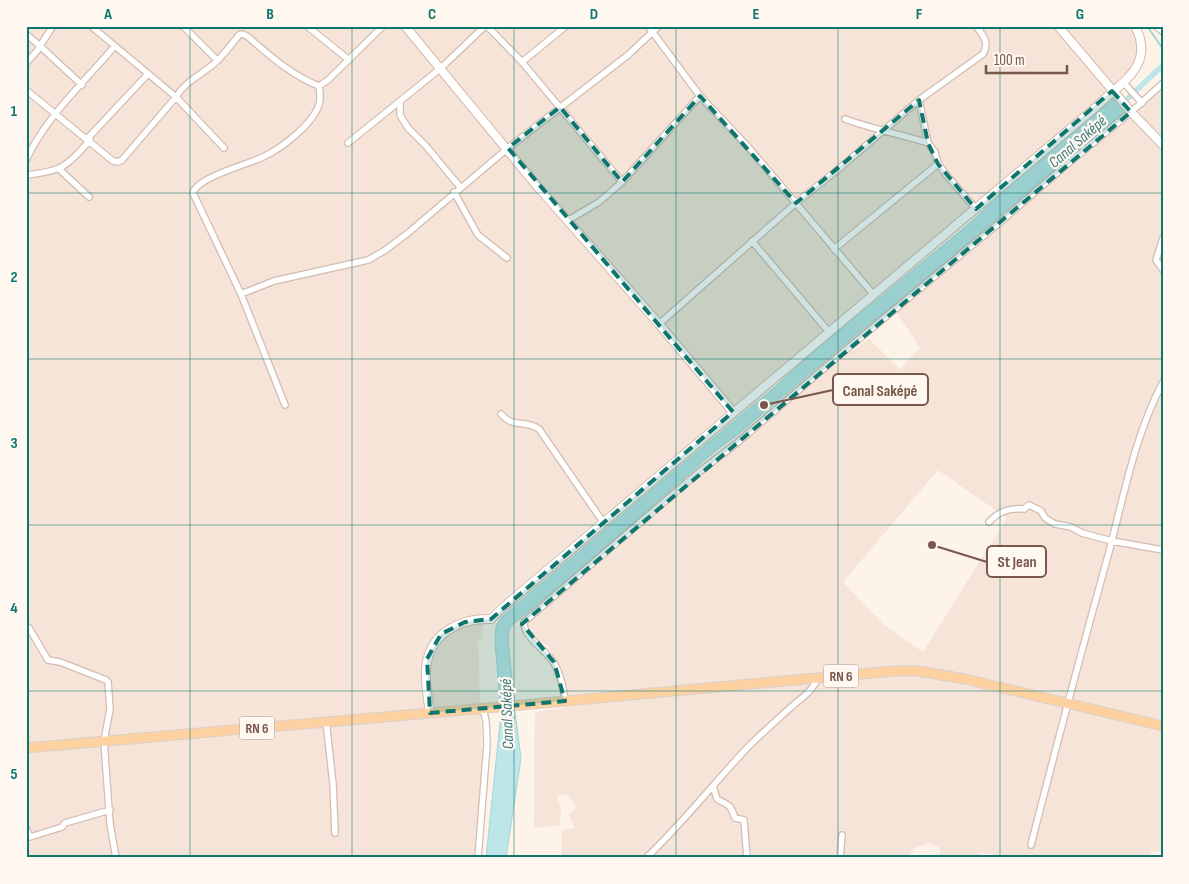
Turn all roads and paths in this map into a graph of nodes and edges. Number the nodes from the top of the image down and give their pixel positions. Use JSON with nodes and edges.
{"nodes":[{"id":1,"x":53,"y":26,"type":"edge"},
{"id":2,"x":183,"y":26,"type":"edge"},
{"id":3,"x":307,"y":26,"type":"edge"},
{"id":4,"x":383,"y":26,"type":"edge"},
{"id":5,"x":405,"y":26,"type":"edge"},
{"id":6,"x":486,"y":26,"type":"edge"},
{"id":7,"x":566,"y":26,"type":"edge"},
{"id":8,"x":648,"y":26,"type":"edge"},
{"id":9,"x":659,"y":26,"type":"edge"},
{"id":10,"x":976,"y":26,"type":"edge"},
{"id":11,"x":1058,"y":26,"type":"edge"},
{"id":12,"x":1135,"y":26,"type":"edge"},
{"id":13,"x":1156,"y":26,"type":"edge"},
{"id":14,"x":92,"y":27,"type":"edge"},
{"id":15,"x":652,"y":32,"type":"junction"},
{"id":16,"x":1163,"y":32,"type":"edge"},
{"id":17,"x":26,"y":34,"type":"edge"},
{"id":18,"x":40,"y":46,"type":"junction"},
{"id":19,"x":114,"y":47,"type":"junction"},
{"id":20,"x":217,"y":60,"type":"junction"},
{"id":21,"x":349,"y":60,"type":"junction"},
{"id":22,"x":522,"y":62,"type":"junction"},
{"id":23,"x":26,"y":63,"type":"edge"},
{"id":24,"x":441,"y":68,"type":"junction"},
{"id":25,"x":147,"y":75,"type":"junction"},
{"id":26,"x":1123,"y":82,"type":"junction"},
{"id":27,"x":1163,"y":83,"type":"edge"},
{"id":28,"x":82,"y":85,"type":"junction"},
{"id":29,"x":319,"y":86,"type":"junction"},
{"id":30,"x":26,"y":90,"type":"edge"},
{"id":31,"x":1112,"y":91,"type":"junction"},
{"id":32,"x":700,"y":96,"type":"junction"},
{"id":33,"x":176,"y":97,"type":"junction"},
{"id":34,"x":919,"y":100,"type":"junction"},
{"id":35,"x":400,"y":102,"type":"junction"},
{"id":36,"x":1142,"y":103,"type":"junction"},
{"id":37,"x":560,"y":107,"type":"junction"},
{"id":38,"x":1131,"y":112,"type":"junction"},
{"id":39,"x":54,"y":114,"type":"junction"},
{"id":40,"x":845,"y":119,"type":"dead end"},
{"id":41,"x":884,"y":130,"type":"junction"},
{"id":42,"x":89,"y":139,"type":"junction"},
{"id":43,"x":348,"y":143,"type":"dead end"},
{"id":44,"x":928,"y":143,"type":"junction"},
{"id":45,"x":26,"y":144,"type":"edge"},
{"id":46,"x":1163,"y":146,"type":"edge"},
{"id":47,"x":32,"y":148,"type":"junction"},
{"id":48,"x":224,"y":148,"type":"dead end"},
{"id":49,"x":508,"y":148,"type":"junction"},
{"id":50,"x":26,"y":160,"type":"edge"},
{"id":51,"x":938,"y":164,"type":"junction"},
{"id":52,"x":59,"y":169,"type":"junction"},
{"id":53,"x":26,"y":175,"type":"edge"},
{"id":54,"x":622,"y":182,"type":"junction"},
{"id":55,"x":460,"y":187,"type":"junction"},
{"id":56,"x":454,"y":192,"type":"junction"},
{"id":57,"x":89,"y":197,"type":"dead end"},
{"id":58,"x":796,"y":203,"type":"junction"},
{"id":59,"x":976,"y":209,"type":"junction"},
{"id":60,"x":568,"y":222,"type":"junction"},
{"id":61,"x":1163,"y":238,"type":"edge"},
{"id":62,"x":752,"y":240,"type":"junction"},
{"id":63,"x":834,"y":249,"type":"junction"},
{"id":64,"x":507,"y":258,"type":"dead end"},
{"id":65,"x":1163,"y":270,"type":"edge"},
{"id":66,"x":241,"y":294,"type":"junction"},
{"id":67,"x":873,"y":294,"type":"junction"},
{"id":68,"x":659,"y":324,"type":"junction"},
{"id":69,"x":829,"y":332,"type":"junction"},
{"id":70,"x":1163,"y":382,"type":"edge"},
{"id":71,"x":285,"y":405,"type":"dead end"},
{"id":72,"x":732,"y":412,"type":"junction"},
{"id":73,"x":501,"y":414,"type":"dead end"},
{"id":74,"x":603,"y":522,"type":"junction"},
{"id":75,"x":989,"y":522,"type":"dead end"},
{"id":76,"x":1112,"y":541,"type":"junction"},
{"id":77,"x":1163,"y":550,"type":"edge"},
{"id":78,"x":29,"y":628,"type":"dead end"},
{"id":79,"x":818,"y":678,"type":"junction"},
{"id":80,"x":565,"y":701,"type":"junction"},
{"id":81,"x":1067,"y":703,"type":"junction"},
{"id":82,"x":485,"y":708,"type":"junction"},
{"id":83,"x":430,"y":713,"type":"junction"},
{"id":84,"x":326,"y":721,"type":"junction"},
{"id":85,"x":1163,"y":726,"type":"edge"},
{"id":86,"x":104,"y":741,"type":"junction"},
{"id":87,"x":26,"y":748,"type":"edge"},
{"id":88,"x":713,"y":786,"type":"junction"},
{"id":89,"x":110,"y":810,"type":"junction"},
{"id":90,"x":26,"y":828,"type":"edge"},
{"id":91,"x":335,"y":833,"type":"dead end"},
{"id":92,"x":842,"y":835,"type":"dead end"},
{"id":93,"x":1031,"y":845,"type":"dead end"},
{"id":94,"x":116,"y":858,"type":"edge"},
{"id":95,"x":478,"y":858,"type":"edge"},
{"id":96,"x":646,"y":858,"type":"edge"},
{"id":97,"x":746,"y":858,"type":"edge"},
{"id":98,"x":840,"y":858,"type":"edge"}],
"edges":[{"from":1,"to":18,"type":"street"},
{"from":2,"to":20,"type":"street"},
{"from":3,"to":21,"type":"street"},
{"from":4,"to":21,"type":"street"},
{"from":5,"to":24,"type":"street"},
{"from":6,"to":22,"type":"street"},
{"from":6,"to":24,"type":"street"},
{"from":7,"to":22,"type":"street"},
{"from":8,"to":15,"type":"street"},
{"from":9,"to":15,"type":"street"},
{"from":10,"to":34,"type":"street"},
{"from":11,"to":31,"type":"street"},
{"from":12,"to":26,"type":"street"},
{"from":13,"to":16,"type":"street"},
{"from":14,"to":19,"type":"street"},
{"from":15,"to":32,"type":"street"},
{"from":15,"to":37,"type":"street"},
{"from":17,"to":18,"type":"street"},
{"from":18,"to":23,"type":"street"},
{"from":18,"to":28,"type":"street"},
{"from":19,"to":25,"type":"street"},
{"from":19,"to":28,"type":"street"},
{"from":20,"to":29,"type":"street"},
{"from":20,"to":33,"type":"street"},
{"from":21,"to":29,"type":"street"},
{"from":22,"to":37,"type":"street"},
{"from":24,"to":35,"type":"street"},
{"from":24,"to":49,"type":"street"},
{"from":25,"to":33,"type":"street"},
{"from":25,"to":42,"type":"street"},
{"from":26,"to":31,"type":"street"},
{"from":26,"to":36,"type":"street"},
{"from":27,"to":36,"type":"street"},
{"from":28,"to":39,"type":"street"},
{"from":29,"to":66,"type":"street"},
{"from":30,"to":39,"type":"street"},
{"from":31,"to":38,"type":"street"},
{"from":31,"to":59,"type":"street"},
{"from":32,"to":54,"type":"street"},
{"from":32,"to":58,"type":"street"},
{"from":33,"to":42,"type":"street"},
{"from":33,"to":48,"type":"street"},
{"from":34,"to":41,"type":"street"},
{"from":34,"to":44,"type":"street"},
{"from":35,"to":43,"type":"street"},
{"from":35,"to":55,"type":"street"},
{"from":36,"to":38,"type":"street"},
{"from":37,"to":49,"type":"street"},
{"from":37,"to":54,"type":"street"},
{"from":38,"to":46,"type":"street"},
{"from":38,"to":80,"type":"street"},
{"from":39,"to":42,"type":"street"},
{"from":39,"to":47,"type":"street"},
{"from":40,"to":41,"type":"street"},
{"from":41,"to":44,"type":"street"},
{"from":41,"to":58,"type":"street"},
{"from":42,"to":52,"type":"street"},
{"from":44,"to":51,"type":"street"},
{"from":45,"to":47,"type":"street"},
{"from":47,"to":50,"type":"street"},
{"from":49,"to":55,"type":"street"},
{"from":49,"to":60,"type":"street"},
{"from":51,"to":59,"type":"street"},
{"from":51,"to":63,"type":"street"},
{"from":52,"to":53,"type":"street"},
{"from":52,"to":57,"type":"street"},
{"from":54,"to":60,"type":"street"},
{"from":55,"to":56,"type":"street"},
{"from":56,"to":64,"type":"street"},
{"from":56,"to":66,"type":"street"},
{"from":58,"to":62,"type":"street"},
{"from":58,"to":63,"type":"street"},
{"from":59,"to":67,"type":"street"},
{"from":60,"to":68,"type":"street"},
{"from":61,"to":65,"type":"street"},
{"from":62,"to":68,"type":"street"},
{"from":62,"to":69,"type":"street"},
{"from":63,"to":67,"type":"street"},
{"from":66,"to":71,"type":"street"},
{"from":67,"to":69,"type":"street"},
{"from":68,"to":72,"type":"street"},
{"from":69,"to":72,"type":"street"},
{"from":70,"to":76,"type":"street"},
{"from":72,"to":74,"type":"street"},
{"from":73,"to":74,"type":"street"},
{"from":74,"to":83,"type":"street"},
{"from":75,"to":76,"type":"street"},
{"from":76,"to":77,"type":"street"},
{"from":76,"to":81,"type":"street"},
{"from":78,"to":86,"type":"street"},
{"from":79,"to":80,"type":"main road","number":"RN 6"},
{"from":79,"to":81,"type":"main road","number":"RN 6"},
{"from":79,"to":88,"type":"street"},
{"from":80,"to":82,"type":"main road","number":"RN 6"},
{"from":81,"to":85,"type":"main road","number":"RN 6"},
{"from":81,"to":93,"type":"street"},
{"from":82,"to":83,"type":"main road","number":"RN 6"},
{"from":82,"to":95,"type":"street"},
{"from":83,"to":84,"type":"main road","number":"RN 6"},
{"from":84,"to":86,"type":"main road","number":"RN 6"},
{"from":84,"to":91,"type":"street"},
{"from":86,"to":87,"type":"main road","number":"RN 6"},
{"from":86,"to":89,"type":"street"},
{"from":88,"to":96,"type":"street"},
{"from":88,"to":97,"type":"street"},
{"from":89,"to":90,"type":"street"},
{"from":89,"to":94,"type":"street"},
{"from":92,"to":98,"type":"street"}]}
